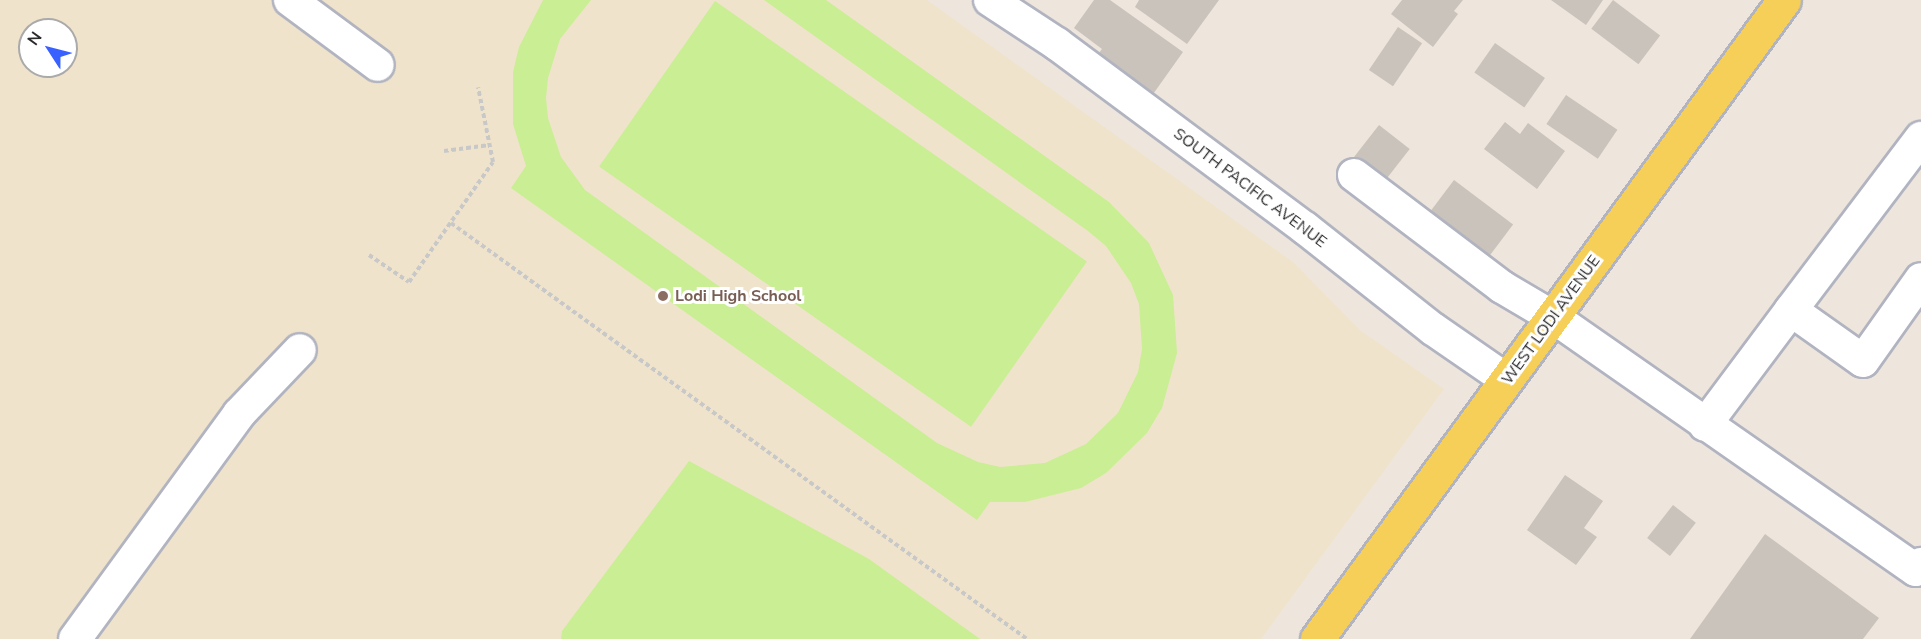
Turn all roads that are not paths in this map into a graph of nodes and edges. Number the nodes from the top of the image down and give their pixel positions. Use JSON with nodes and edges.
{"nodes":[{"id":1,"x":290,"y":0,"type":"edge"},
{"id":2,"x":1784,"y":0,"type":"edge"},
{"id":3,"x":1002,"y":4,"type":"edge"},
{"id":4,"x":378,"y":65,"type":"dead end"},
{"id":5,"x":1921,"y":138,"type":"edge"},
{"id":6,"x":1354,"y":175,"type":"dead end"},
{"id":7,"x":1921,"y":279,"type":"edge"},
{"id":8,"x":1791,"y":310,"type":"junction"},
{"id":9,"x":1553,"y":317,"type":"junction"},
{"id":10,"x":300,"y":350,"type":"dead end"},
{"id":11,"x":1507,"y":380,"type":"junction"},
{"id":12,"x":1706,"y":425,"type":"junction"},
{"id":13,"x":1921,"y":564,"type":"edge"},
{"id":14,"x":75,"y":639,"type":"edge"},
{"id":15,"x":1317,"y":639,"type":"edge"}],
"edges":[{"from":1,"to":4,"type":"street"},
{"from":2,"to":9,"type":"main road","name":"WEST LODI AVENUE"},
{"from":3,"to":11,"type":"street","name":"SOUTH PACIFIC AVENUE"},
{"from":5,"to":8,"type":"street"},
{"from":6,"to":9,"type":"street"},
{"from":7,"to":8,"type":"street"},
{"from":8,"to":12,"type":"street"},
{"from":9,"to":11,"type":"main road","name":"WEST LODI AVENUE"},
{"from":9,"to":12,"type":"street"},
{"from":10,"to":14,"type":"street"},
{"from":11,"to":15,"type":"main road","name":"WEST LODI AVENUE"},
{"from":12,"to":13,"type":"street"}]}
